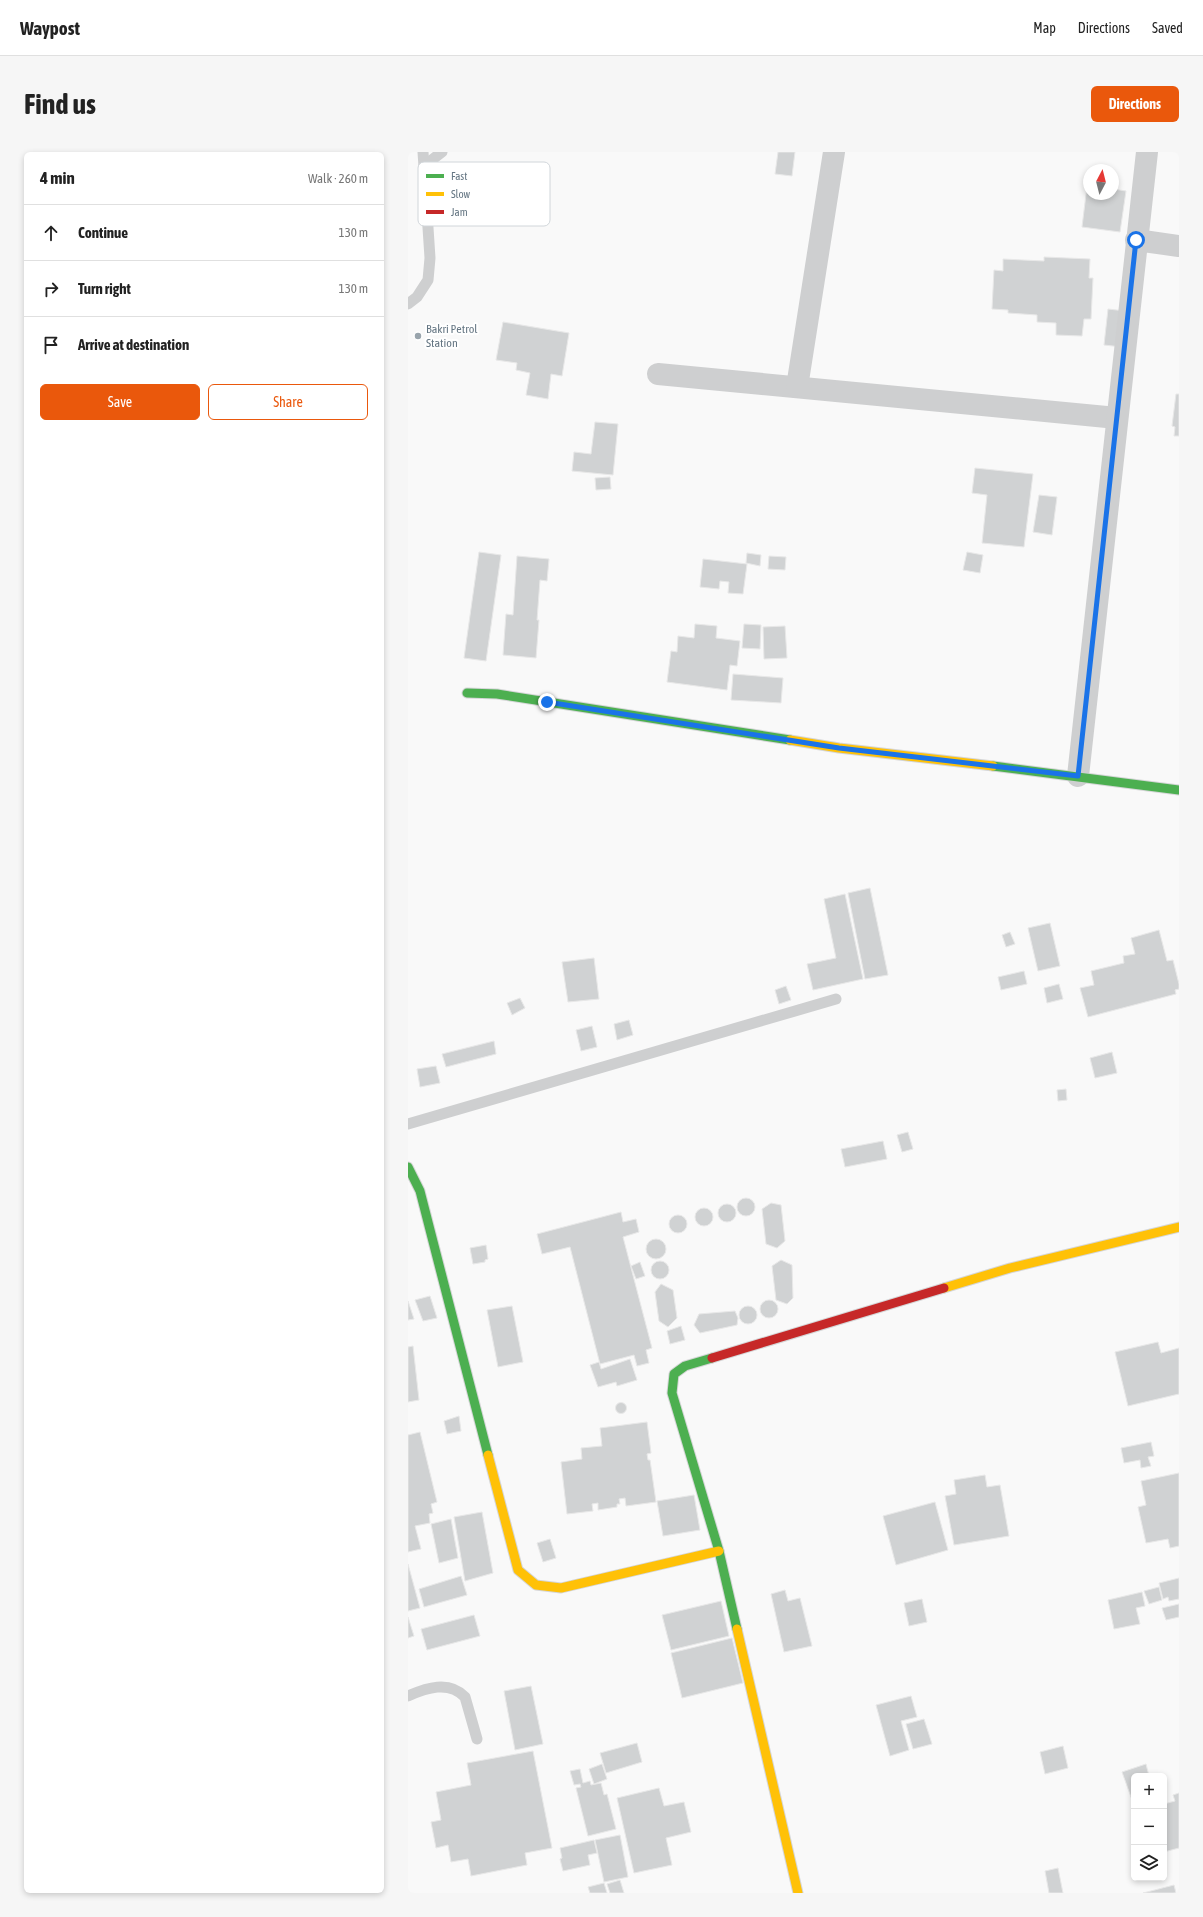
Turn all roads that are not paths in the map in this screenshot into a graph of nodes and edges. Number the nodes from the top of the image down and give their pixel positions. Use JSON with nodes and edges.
{"nodes":[{"id":1,"x":423,"y":152,"type":"edge"},
{"id":2,"x":442,"y":152,"type":"edge"},
{"id":3,"x":834,"y":152,"type":"edge"},
{"id":4,"x":1147,"y":152,"type":"edge"},
{"id":5,"x":424,"y":162,"type":"edge"},
{"id":6,"x":429,"y":162,"type":"edge"},
{"id":7,"x":428,"y":226,"type":"edge"},
{"id":8,"x":1136,"y":240,"type":"junction"},
{"id":9,"x":1179,"y":246,"type":"edge"},
{"id":10,"x":408,"y":304,"type":"edge"},
{"id":11,"x":658,"y":374,"type":"dead end"},
{"id":12,"x":797,"y":387,"type":"junction"},
{"id":13,"x":1117,"y":418,"type":"junction"},
{"id":14,"x":467,"y":693,"type":"dead end"},
{"id":15,"x":1078,"y":776,"type":"junction"},
{"id":16,"x":1179,"y":790,"type":"edge"},
{"id":17,"x":836,"y":999,"type":"dead end"},
{"id":18,"x":408,"y":1124,"type":"edge"},
{"id":19,"x":408,"y":1167,"type":"edge"},
{"id":20,"x":1179,"y":1227,"type":"edge"},
{"id":21,"x":719,"y":1551,"type":"junction"},
{"id":22,"x":408,"y":1696,"type":"edge"},
{"id":23,"x":477,"y":1739,"type":"dead end"},
{"id":24,"x":798,"y":1893,"type":"edge"}],
"edges":[{"from":1,"to":5,"type":"lane"},
{"from":2,"to":6,"type":"lane"},
{"from":3,"to":12,"type":"street"},
{"from":4,"to":8,"type":"street"},
{"from":7,"to":10,"type":"lane"},
{"from":8,"to":9,"type":"street"},
{"from":8,"to":13,"type":"street"},
{"from":11,"to":12,"type":"street"},
{"from":12,"to":13,"type":"street"},
{"from":13,"to":15,"type":"street"},
{"from":14,"to":15,"type":"street"},
{"from":15,"to":16,"type":"street"},
{"from":17,"to":18,"type":"lane"},
{"from":19,"to":21,"type":"street"},
{"from":20,"to":21,"type":"street"},
{"from":21,"to":24,"type":"street"},
{"from":22,"to":23,"type":"lane"}]}
